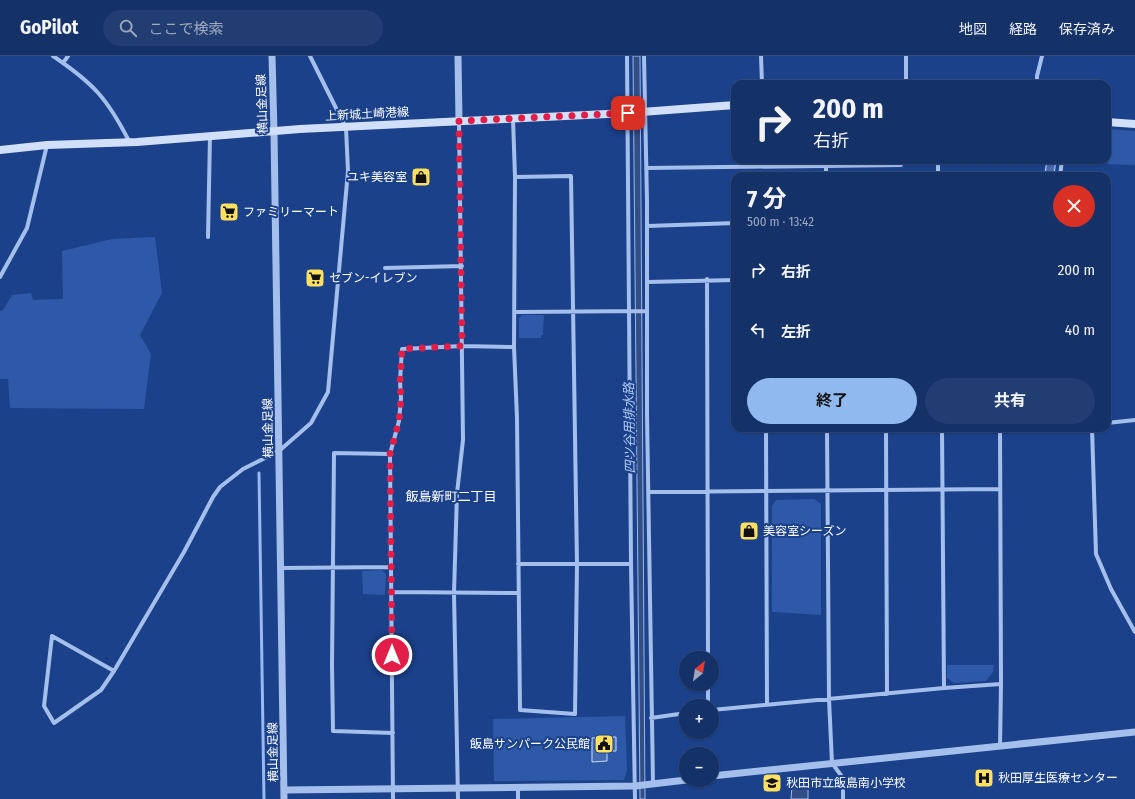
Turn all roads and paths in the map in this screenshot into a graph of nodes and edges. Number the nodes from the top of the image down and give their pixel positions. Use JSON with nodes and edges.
{"nodes":[{"id":1,"x":53,"y":56,"type":"edge"},
{"id":2,"x":68,"y":56,"type":"edge"},
{"id":3,"x":272,"y":56,"type":"edge"},
{"id":4,"x":310,"y":56,"type":"edge"},
{"id":5,"x":458,"y":56,"type":"edge"},
{"id":6,"x":627,"y":56,"type":"edge"},
{"id":7,"x":644,"y":56,"type":"edge"},
{"id":8,"x":761,"y":56,"type":"edge"},
{"id":9,"x":906,"y":56,"type":"edge"},
{"id":10,"x":1042,"y":56,"type":"edge"},
{"id":11,"x":63,"y":63,"type":"junction"},
{"id":12,"x":762,"y":80,"type":"edge"},
{"id":13,"x":906,"y":80,"type":"edge"},
{"id":14,"x":1037,"y":80,"type":"edge"},
{"id":15,"x":731,"y":105,"type":"edge"},
{"id":16,"x":643,"y":112,"type":"junction"},
{"id":17,"x":630,"y":113,"type":"junction"},
{"id":18,"x":513,"y":119,"type":"junction"},
{"id":19,"x":459,"y":121,"type":"junction"},
{"id":20,"x":1111,"y":122,"type":"edge"},
{"id":21,"x":1135,"y":124,"type":"edge"},
{"id":22,"x":346,"y":128,"type":"junction"},
{"id":23,"x":274,"y":132,"type":"junction"},
{"id":24,"x":210,"y":136,"type":"junction"},
{"id":25,"x":128,"y":141,"type":"junction"},
{"id":26,"x":47,"y":146,"type":"junction"},
{"id":27,"x":0,"y":150,"type":"edge"},
{"id":28,"x":766,"y":164,"type":"edge"},
{"id":29,"x":876,"y":164,"type":"edge"},
{"id":30,"x":901,"y":165,"type":"dead end"},
{"id":31,"x":646,"y":168,"type":"junction"},
{"id":32,"x":515,"y":177,"type":"junction"},
{"id":33,"x":731,"y":223,"type":"edge"},
{"id":34,"x":647,"y":226,"type":"junction"},
{"id":35,"x":208,"y":238,"type":"dead end"},
{"id":36,"x":462,"y":266,"type":"junction"},
{"id":37,"x":385,"y":268,"type":"dead end"},
{"id":38,"x":0,"y":277,"type":"edge"},
{"id":39,"x":708,"y":279,"type":"junction"},
{"id":40,"x":731,"y":280,"type":"edge"},
{"id":41,"x":647,"y":282,"type":"junction"},
{"id":42,"x":646,"y":311,"type":"junction"},
{"id":43,"x":515,"y":312,"type":"junction"},
{"id":44,"x":574,"y":312,"type":"junction"},
{"id":45,"x":632,"y":312,"type":"junction"},
{"id":46,"x":462,"y":346,"type":"junction"},
{"id":47,"x":514,"y":347,"type":"junction"},
{"id":48,"x":1135,"y":420,"type":"edge"},
{"id":49,"x":1111,"y":423,"type":"edge"},
{"id":50,"x":766,"y":432,"type":"edge"},
{"id":51,"x":828,"y":432,"type":"edge"},
{"id":52,"x":886,"y":432,"type":"edge"},
{"id":53,"x":942,"y":432,"type":"edge"},
{"id":54,"x":1000,"y":432,"type":"edge"},
{"id":55,"x":1092,"y":432,"type":"edge"},
{"id":56,"x":279,"y":451,"type":"junction"},
{"id":57,"x":390,"y":454,"type":"junction"},
{"id":58,"x":999,"y":489,"type":"junction"},
{"id":59,"x":709,"y":491,"type":"junction"},
{"id":60,"x":766,"y":491,"type":"junction"},
{"id":61,"x":828,"y":491,"type":"junction"},
{"id":62,"x":886,"y":491,"type":"junction"},
{"id":63,"x":943,"y":491,"type":"junction"},
{"id":64,"x":648,"y":492,"type":"junction"},
{"id":65,"x":518,"y":564,"type":"junction"},
{"id":66,"x":630,"y":564,"type":"junction"},
{"id":67,"x":577,"y":565,"type":"junction"},
{"id":68,"x":392,"y":566,"type":"junction"},
{"id":69,"x":334,"y":567,"type":"junction"},
{"id":70,"x":281,"y":568,"type":"junction"},
{"id":71,"x":392,"y":592,"type":"junction"},
{"id":72,"x":454,"y":593,"type":"junction"},
{"id":73,"x":518,"y":593,"type":"junction"},
{"id":74,"x":1135,"y":632,"type":"edge"},
{"id":75,"x":708,"y":651,"type":"edge"},
{"id":76,"x":114,"y":671,"type":"junction"},
{"id":77,"x":1001,"y":684,"type":"junction"},
{"id":78,"x":944,"y":688,"type":"junction"},
{"id":79,"x":887,"y":694,"type":"junction"},
{"id":80,"x":829,"y":700,"type":"junction"},
{"id":81,"x":767,"y":705,"type":"junction"},
{"id":82,"x":719,"y":709,"type":"edge"},
{"id":83,"x":679,"y":715,"type":"edge"},
{"id":84,"x":651,"y":718,"type":"junction"},
{"id":85,"x":1135,"y":732,"type":"edge"},
{"id":86,"x":393,"y":733,"type":"junction"},
{"id":87,"x":1000,"y":747,"type":"junction"},
{"id":88,"x":832,"y":763,"type":"junction"},
{"id":89,"x":719,"y":775,"type":"edge"},
{"id":90,"x":679,"y":781,"type":"edge"},
{"id":91,"x":650,"y":784,"type":"junction"},
{"id":92,"x":636,"y":785,"type":"junction"},
{"id":93,"x":518,"y":787,"type":"junction"},
{"id":94,"x":393,"y":788,"type":"junction"},
{"id":95,"x":458,"y":788,"type":"junction"},
{"id":96,"x":285,"y":790,"type":"junction"},
{"id":97,"x":284,"y":799,"type":"edge"},
{"id":98,"x":393,"y":799,"type":"edge"},
{"id":99,"x":458,"y":799,"type":"edge"},
{"id":100,"x":518,"y":799,"type":"edge"},
{"id":101,"x":635,"y":799,"type":"edge"},
{"id":102,"x":843,"y":799,"type":"edge"}],
"edges":[{"from":1,"to":11,"type":"street"},
{"from":2,"to":11,"type":"street"},
{"from":3,"to":23,"type":"street","name":"横山金足線"},
{"from":4,"to":22,"type":"street"},
{"from":5,"to":19,"type":"street"},
{"from":6,"to":17,"type":"street"},
{"from":7,"to":16,"type":"street"},
{"from":8,"to":12,"type":"street"},
{"from":9,"to":13,"type":"street"},
{"from":10,"to":14,"type":"street"},
{"from":11,"to":25,"type":"street"},
{"from":15,"to":16,"type":"main road","name":"上新城土崎港線"},
{"from":16,"to":17,"type":"main road","name":"上新城土崎港線"},
{"from":16,"to":31,"type":"street"},
{"from":17,"to":18,"type":"main road","name":"上新城土崎港線"},
{"from":17,"to":45,"type":"street"},
{"from":18,"to":19,"type":"main road","name":"上新城土崎港線"},
{"from":18,"to":32,"type":"street"},
{"from":19,"to":22,"type":"main road","name":"上新城土崎港線"},
{"from":19,"to":36,"type":"street"},
{"from":20,"to":21,"type":"main road"},
{"from":22,"to":23,"type":"main road","name":"上新城土崎港線"},
{"from":22,"to":56,"type":"street"},
{"from":23,"to":24,"type":"main road","name":"上新城土崎港線"},
{"from":23,"to":56,"type":"street","name":"横山金足線"},
{"from":24,"to":25,"type":"main road","name":"上新城土崎港線"},
{"from":24,"to":35,"type":"street"},
{"from":25,"to":26,"type":"main road","name":"上新城土崎港線"},
{"from":26,"to":27,"type":"main road","name":"上新城土崎港線"},
{"from":26,"to":38,"type":"street"},
{"from":28,"to":31,"type":"street"},
{"from":29,"to":30,"type":"street"},
{"from":31,"to":34,"type":"street"},
{"from":32,"to":43,"type":"street"},
{"from":32,"to":44,"type":"street"},
{"from":33,"to":34,"type":"street"},
{"from":34,"to":41,"type":"street"},
{"from":36,"to":37,"type":"street"},
{"from":36,"to":46,"type":"street"},
{"from":39,"to":40,"type":"street"},
{"from":39,"to":41,"type":"street"},
{"from":39,"to":59,"type":"street"},
{"from":41,"to":42,"type":"street"},
{"from":42,"to":45,"type":"street"},
{"from":42,"to":64,"type":"street"},
{"from":43,"to":44,"type":"street"},
{"from":43,"to":47,"type":"street"},
{"from":44,"to":45,"type":"street"},
{"from":44,"to":67,"type":"street"},
{"from":45,"to":66,"type":"street"},
{"from":46,"to":47,"type":"street"},
{"from":46,"to":57,"type":"street"},
{"from":46,"to":72,"type":"street"},
{"from":47,"to":65,"type":"street"},
{"from":48,"to":49,"type":"street"},
{"from":50,"to":60,"type":"street"},
{"from":51,"to":61,"type":"street"},
{"from":52,"to":62,"type":"street"},
{"from":53,"to":63,"type":"street"},
{"from":54,"to":58,"type":"street"},
{"from":55,"to":74,"type":"street"},
{"from":56,"to":70,"type":"street","name":"横山金足線"},
{"from":56,"to":76,"type":"street"},
{"from":57,"to":68,"type":"street"},
{"from":57,"to":69,"type":"street"},
{"from":58,"to":63,"type":"street"},
{"from":58,"to":77,"type":"street"},
{"from":59,"to":60,"type":"street"},
{"from":59,"to":64,"type":"street"},
{"from":59,"to":75,"type":"street"},
{"from":60,"to":61,"type":"street"},
{"from":60,"to":81,"type":"street"},
{"from":61,"to":62,"type":"street"},
{"from":61,"to":80,"type":"street"},
{"from":62,"to":63,"type":"street"},
{"from":62,"to":79,"type":"street"},
{"from":63,"to":78,"type":"street"},
{"from":64,"to":84,"type":"street"},
{"from":65,"to":67,"type":"street"},
{"from":65,"to":73,"type":"street"},
{"from":66,"to":67,"type":"street"},
{"from":66,"to":92,"type":"street"},
{"from":67,"to":73,"type":"street"},
{"from":68,"to":69,"type":"street"},
{"from":68,"to":71,"type":"street"},
{"from":69,"to":70,"type":"street"},
{"from":69,"to":86,"type":"street"},
{"from":70,"to":96,"type":"street","name":"横山金足線"},
{"from":71,"to":72,"type":"street"},
{"from":71,"to":86,"type":"street"},
{"from":72,"to":73,"type":"street"},
{"from":72,"to":95,"type":"street"},
{"from":76,"to":76,"type":"street"},
{"from":77,"to":78,"type":"street"},
{"from":77,"to":87,"type":"street"},
{"from":78,"to":79,"type":"street"},
{"from":79,"to":80,"type":"street"},
{"from":80,"to":81,"type":"street"},
{"from":80,"to":88,"type":"street"},
{"from":81,"to":82,"type":"street"},
{"from":83,"to":84,"type":"street"},
{"from":84,"to":91,"type":"street"},
{"from":85,"to":87,"type":"street"},
{"from":86,"to":94,"type":"street"},
{"from":87,"to":88,"type":"street"},
{"from":88,"to":89,"type":"street"},
{"from":88,"to":102,"type":"street"},
{"from":90,"to":91,"type":"street"},
{"from":91,"to":92,"type":"street"},
{"from":92,"to":93,"type":"street"},
{"from":92,"to":101,"type":"street"},
{"from":93,"to":95,"type":"street"},
{"from":93,"to":100,"type":"street"},
{"from":94,"to":95,"type":"street"},
{"from":94,"to":96,"type":"street"},
{"from":94,"to":98,"type":"street"},
{"from":95,"to":99,"type":"street"},
{"from":96,"to":97,"type":"street","name":"横山金足線"}]}
